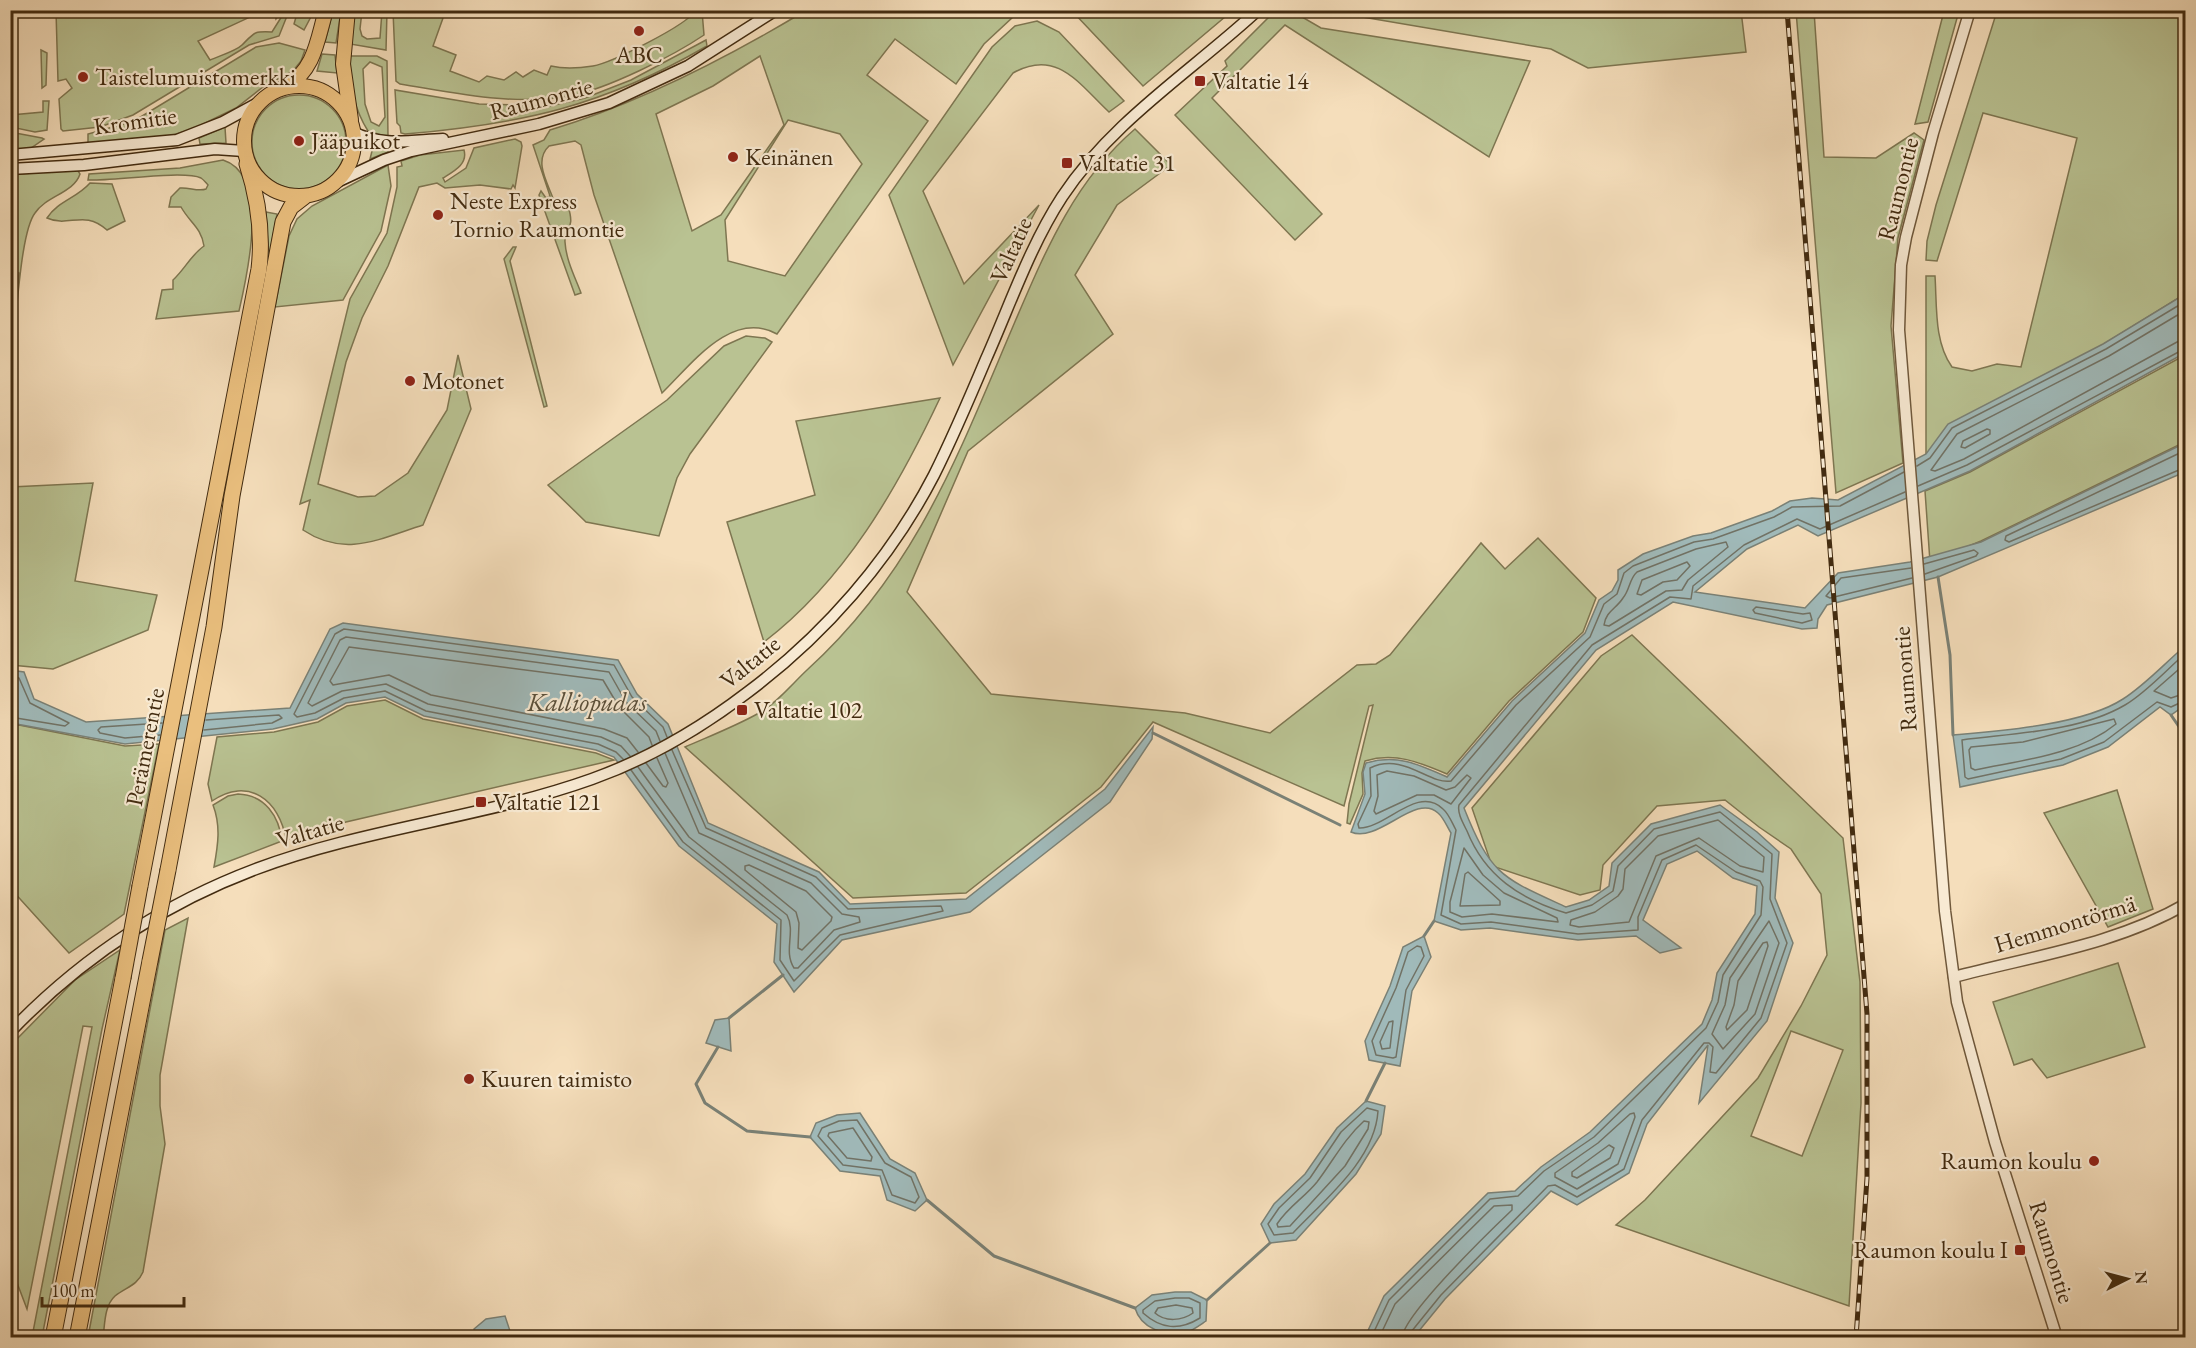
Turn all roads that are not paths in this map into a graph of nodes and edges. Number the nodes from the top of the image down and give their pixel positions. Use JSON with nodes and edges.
{"nodes":[{"id":1,"x":326,"y":10,"type":"edge"},
{"id":2,"x":348,"y":10,"type":"edge"},
{"id":3,"x":776,"y":10,"type":"edge"},
{"id":4,"x":1258,"y":10,"type":"edge"},
{"id":5,"x":1970,"y":10,"type":"edge"},
{"id":6,"x":286,"y":87,"type":"junction"},
{"id":7,"x":258,"y":103,"type":"junction"},
{"id":8,"x":352,"y":127,"type":"junction"},
{"id":9,"x":473,"y":138,"type":"junction"},
{"id":10,"x":10,"y":155,"type":"edge"},
{"id":11,"x":245,"y":158,"type":"junction"},
{"id":12,"x":10,"y":169,"type":"edge"},
{"id":13,"x":339,"y":181,"type":"junction"},
{"id":14,"x":304,"y":197,"type":"junction"},
{"id":15,"x":2186,"y":904,"type":"edge"},
{"id":16,"x":1954,"y":977,"type":"junction"},
{"id":17,"x":10,"y":1032,"type":"edge"},
{"id":18,"x":53,"y":1338,"type":"edge"},
{"id":19,"x":77,"y":1338,"type":"edge"},
{"id":20,"x":2057,"y":1338,"type":"edge"}],
"edges":[{"from":1,"to":6,"type":"highway"},
{"from":2,"to":8,"type":"highway"},
{"from":3,"to":9,"type":"main road","name":"Raumontie"},
{"from":4,"to":17,"type":"main road","name":"Valtatie"},
{"from":5,"to":16,"type":"main road","name":"Raumontie"},
{"from":6,"to":7,"type":"highway"},
{"from":6,"to":8,"type":"highway"},
{"from":7,"to":10,"type":"main road","name":"Kromitie"},
{"from":7,"to":11,"type":"highway"},
{"from":8,"to":9,"type":"main road","name":"Raumontie"},
{"from":8,"to":13,"type":"highway"},
{"from":9,"to":13,"type":"main road","name":"Raumontie"},
{"from":11,"to":12,"type":"main road","name":"Kromitie"},
{"from":11,"to":14,"type":"highway"},
{"from":11,"to":18,"type":"highway","name":"Perämerentie","bridge":true},
{"from":13,"to":14,"type":"highway"},
{"from":14,"to":19,"type":"highway","name":"Perämerentie","bridge":true},
{"from":15,"to":16,"type":"main road","name":"Hemmontörmä"},
{"from":16,"to":20,"type":"main road","name":"Raumontie"}]}
